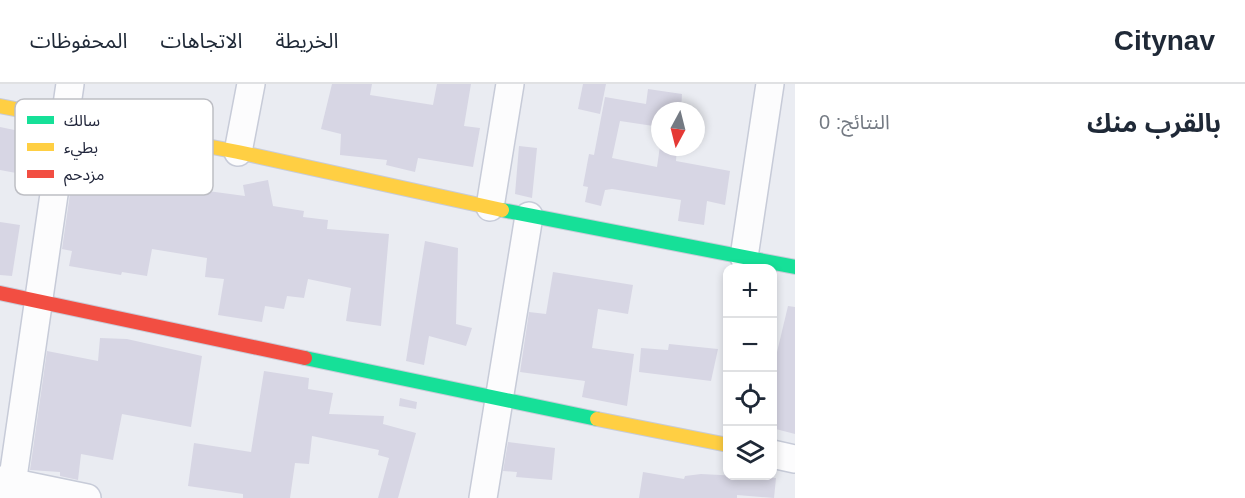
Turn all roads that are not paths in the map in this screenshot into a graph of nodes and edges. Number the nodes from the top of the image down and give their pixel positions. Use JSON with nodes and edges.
{"nodes":[{"id":1,"x":70,"y":84,"type":"edge"},
{"id":2,"x":251,"y":84,"type":"edge"},
{"id":3,"x":510,"y":84,"type":"edge"},
{"id":4,"x":770,"y":84,"type":"edge"},
{"id":5,"x":67,"y":99,"type":"edge"},
{"id":6,"x":0,"y":106,"type":"edge"},
{"id":7,"x":15,"y":109,"type":"edge"},
{"id":8,"x":213,"y":147,"type":"edge"},
{"id":9,"x":238,"y":152,"type":"junction"},
{"id":10,"x":53,"y":195,"type":"edge"},
{"id":11,"x":490,"y":207,"type":"junction"},
{"id":12,"x":530,"y":216,"type":"junction"},
{"id":13,"x":744,"y":256,"type":"junction"},
{"id":14,"x":795,"y":267,"type":"edge"},
{"id":15,"x":0,"y":293,"type":"edge"},
{"id":16,"x":38,"y":301,"type":"junction"},
{"id":17,"x":499,"y":400,"type":"junction"},
{"id":18,"x":723,"y":444,"type":"edge"},
{"id":19,"x":777,"y":455,"type":"edge"},
{"id":20,"x":795,"y":459,"type":"edge"},
{"id":21,"x":7,"y":487,"type":"edge"},
{"id":22,"x":87,"y":498,"type":"edge"},
{"id":23,"x":483,"y":498,"type":"edge"}],
"edges":[{"from":1,"to":5,"type":"street"},
{"from":2,"to":9,"type":"street"},
{"from":3,"to":11,"type":"street"},
{"from":4,"to":13,"type":"street"},
{"from":6,"to":7,"type":"street"},
{"from":8,"to":9,"type":"street"},
{"from":9,"to":11,"type":"street"},
{"from":10,"to":16,"type":"street"},
{"from":11,"to":12,"type":"street"},
{"from":12,"to":13,"type":"street"},
{"from":12,"to":17,"type":"street"},
{"from":13,"to":14,"type":"street"},
{"from":15,"to":16,"type":"street"},
{"from":16,"to":17,"type":"street"},
{"from":16,"to":21,"type":"street"},
{"from":17,"to":18,"type":"street"},
{"from":17,"to":23,"type":"street"},
{"from":19,"to":20,"type":"street"},
{"from":21,"to":22,"type":"street"}]}
